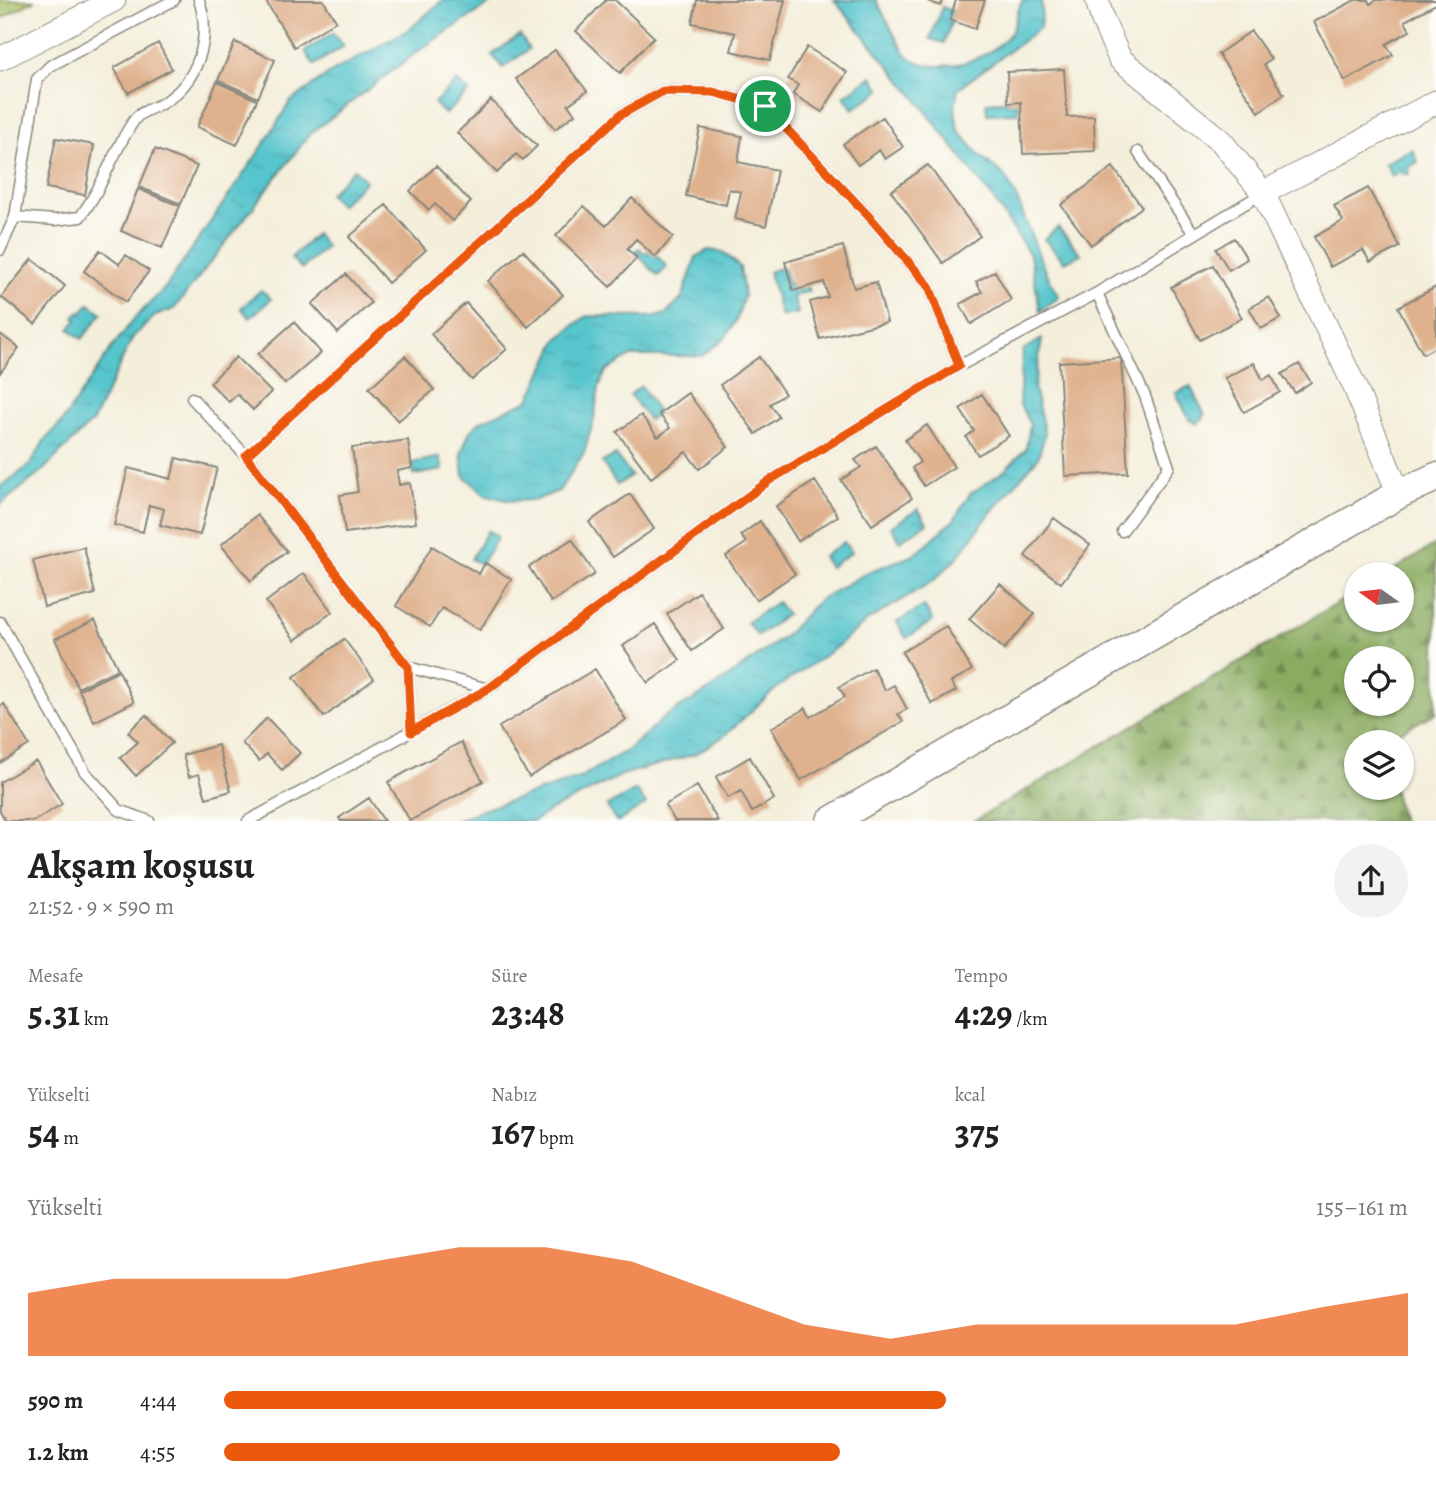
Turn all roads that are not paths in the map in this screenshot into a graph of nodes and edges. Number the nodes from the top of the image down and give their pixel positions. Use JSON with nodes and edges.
{"nodes":[{"id":1,"x":114,"y":0,"type":"edge"},
{"id":2,"x":174,"y":0,"type":"edge"},
{"id":3,"x":199,"y":0,"type":"edge"},
{"id":4,"x":1097,"y":0,"type":"edge"},
{"id":5,"x":0,"y":59,"type":"edge"},
{"id":6,"x":1436,"y":102,"type":"edge"},
{"id":7,"x":1138,"y":152,"type":"dead end"},
{"id":8,"x":1263,"y":193,"type":"junction"},
{"id":9,"x":15,"y":217,"type":"junction"},
{"id":10,"x":1194,"y":234,"type":"junction"},
{"id":11,"x":0,"y":250,"type":"edge"},
{"id":12,"x":1097,"y":293,"type":"junction"},
{"id":13,"x":959,"y":366,"type":"junction"},
{"id":14,"x":192,"y":398,"type":"dead end"},
{"id":15,"x":246,"y":456,"type":"junction"},
{"id":16,"x":1436,"y":477,"type":"edge"},
{"id":17,"x":1399,"y":494,"type":"junction"},
{"id":18,"x":1122,"y":531,"type":"dead end"},
{"id":19,"x":0,"y":622,"type":"edge"},
{"id":20,"x":408,"y":667,"type":"junction"},
{"id":21,"x":488,"y":689,"type":"junction"},
{"id":22,"x":411,"y":732,"type":"junction"},
{"id":23,"x":149,"y":821,"type":"edge"},
{"id":24,"x":248,"y":821,"type":"edge"},
{"id":25,"x":831,"y":821,"type":"edge"}],
"edges":[{"from":1,"to":5,"type":"street"},
{"from":2,"to":9,"type":"lane"},
{"from":3,"to":9,"type":"lane"},
{"from":4,"to":8,"type":"street"},
{"from":6,"to":8,"type":"street"},
{"from":7,"to":10,"type":"lane"},
{"from":8,"to":10,"type":"lane"},
{"from":8,"to":17,"type":"street"},
{"from":9,"to":11,"type":"lane"},
{"from":10,"to":12,"type":"lane"},
{"from":12,"to":13,"type":"lane"},
{"from":12,"to":18,"type":"lane"},
{"from":13,"to":15,"type":"lane"},
{"from":13,"to":21,"type":"lane"},
{"from":14,"to":15,"type":"lane"},
{"from":15,"to":20,"type":"lane"},
{"from":16,"to":17,"type":"street"},
{"from":17,"to":25,"type":"street"},
{"from":19,"to":23,"type":"lane"},
{"from":20,"to":21,"type":"lane"},
{"from":20,"to":22,"type":"lane"},
{"from":21,"to":22,"type":"lane"},
{"from":22,"to":24,"type":"lane"}]}
